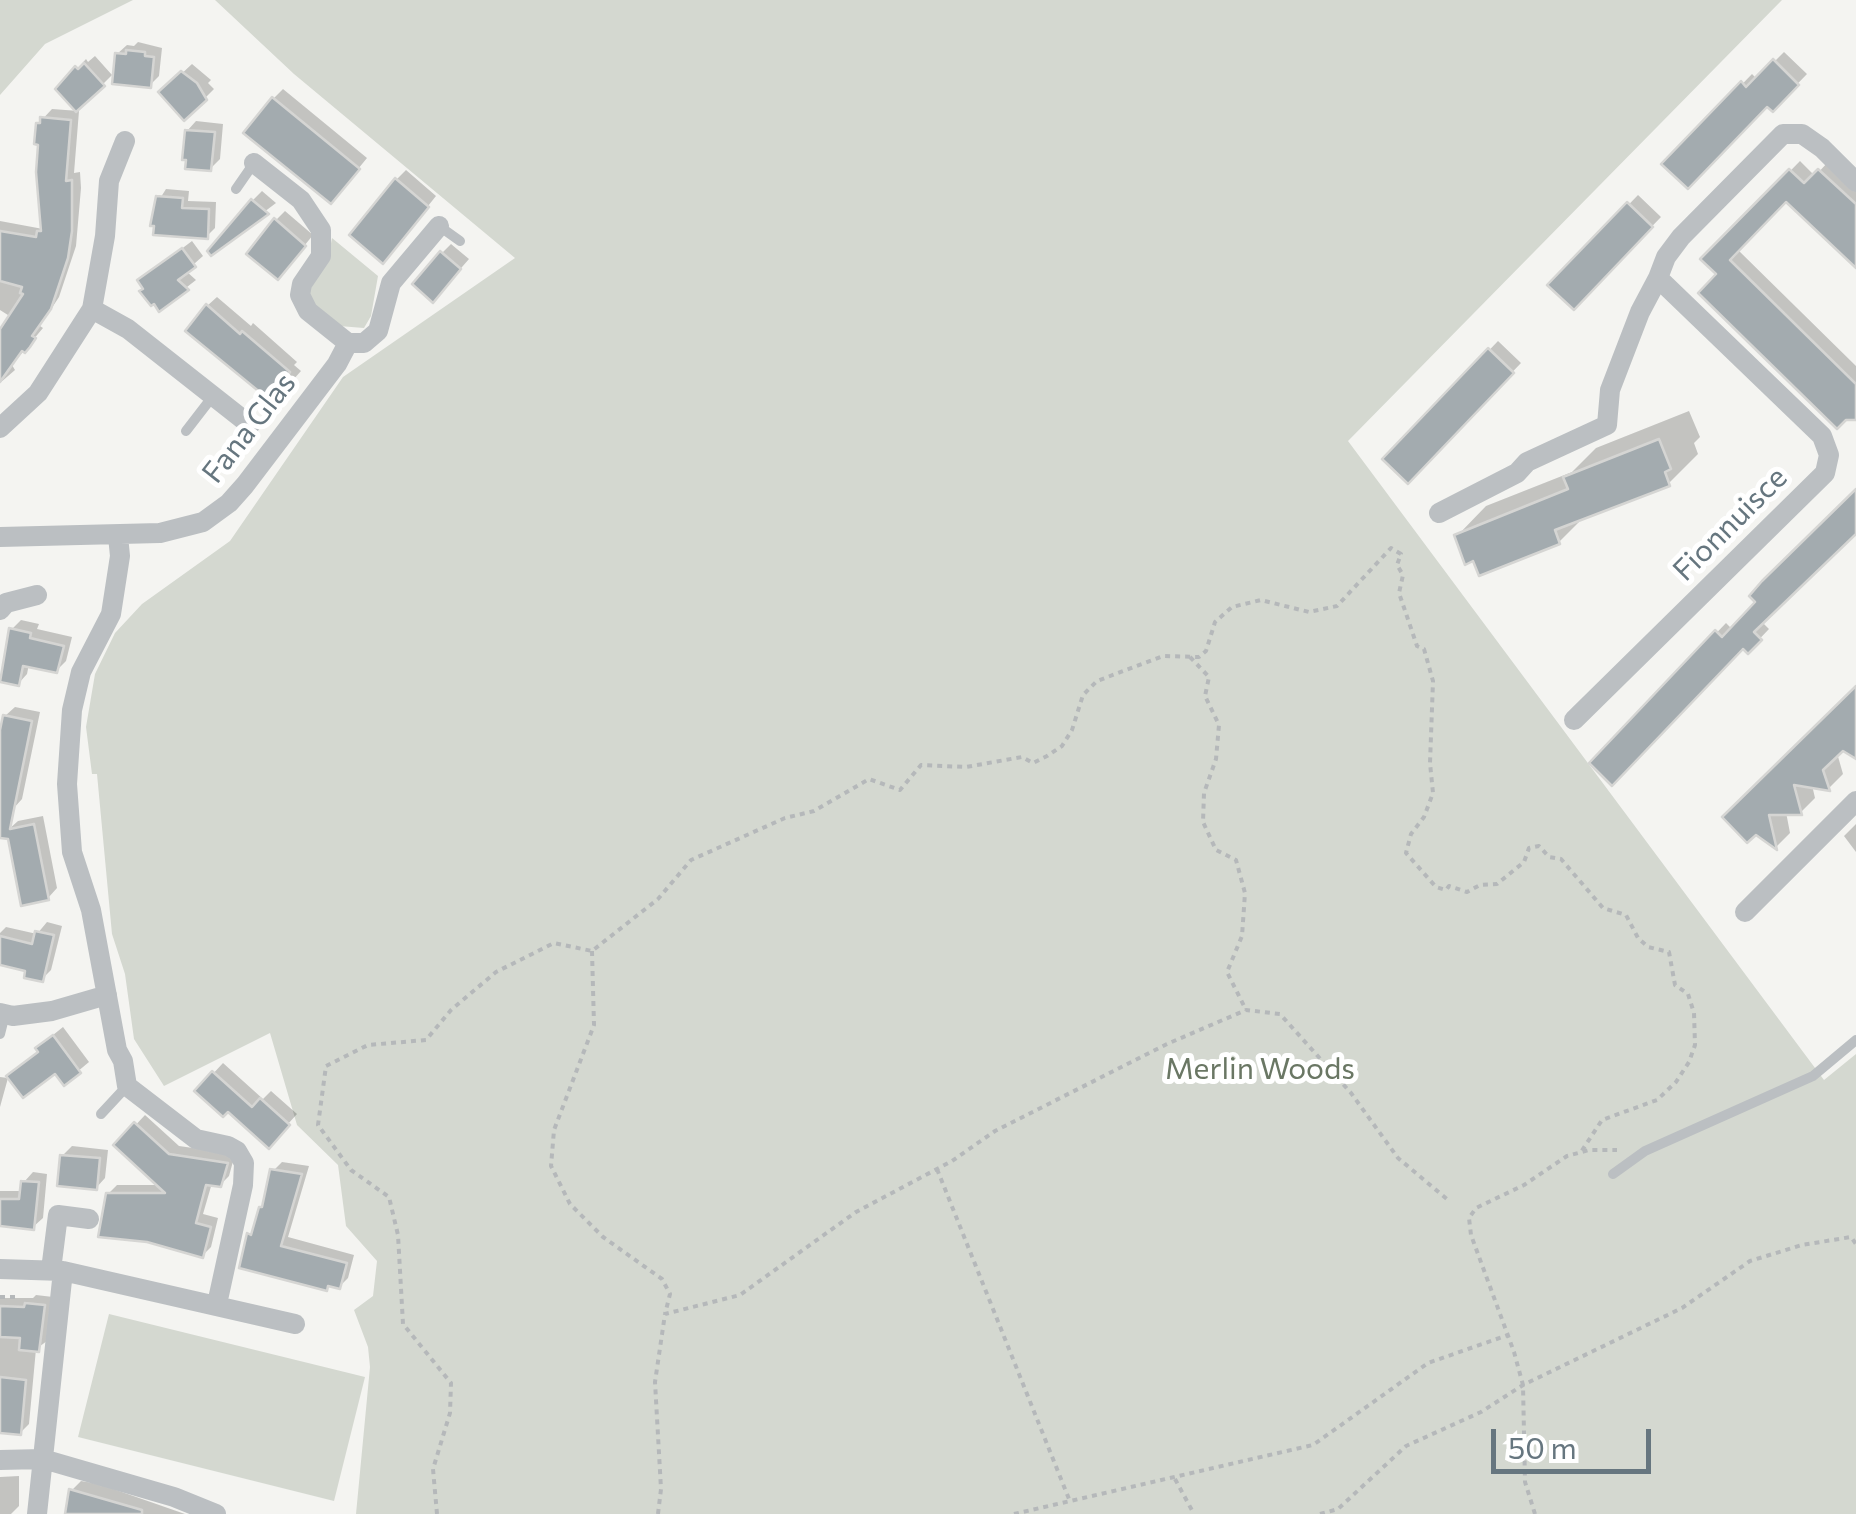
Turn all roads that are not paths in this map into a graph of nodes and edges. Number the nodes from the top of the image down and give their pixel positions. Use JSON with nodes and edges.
{"nodes":[{"id":1,"x":125,"y":142,"type":"dead end"},
{"id":2,"x":254,"y":163,"type":"joint"},
{"id":3,"x":1856,"y":182,"type":"edge"},
{"id":4,"x":236,"y":189,"type":"dead end"},
{"id":5,"x":440,"y":226,"type":"joint"},
{"id":6,"x":460,"y":241,"type":"dead end"},
{"id":7,"x":1658,"y":278,"type":"junction"},
{"id":8,"x":92,"y":309,"type":"junction"},
{"id":9,"x":348,"y":343,"type":"junction"},
{"id":10,"x":214,"y":396,"type":"junction"},
{"id":11,"x":250,"y":425,"type":"dead end"},
{"id":12,"x":0,"y":428,"type":"edge"},
{"id":13,"x":186,"y":431,"type":"dead end"},
{"id":14,"x":1438,"y":513,"type":"dead end"},
{"id":15,"x":118,"y":536,"type":"junction"},
{"id":16,"x":0,"y":538,"type":"edge"},
{"id":17,"x":38,"y":596,"type":"dead end"},
{"id":18,"x":0,"y":610,"type":"edge"},
{"id":19,"x":1574,"y":720,"type":"dead end"},
{"id":20,"x":1856,"y":800,"type":"edge"},
{"id":21,"x":1744,"y":912,"type":"dead end"},
{"id":22,"x":106,"y":995,"type":"junction"},
{"id":23,"x":2,"y":1021,"type":"edge"},
{"id":24,"x":1856,"y":1040,"type":"edge"},
{"id":25,"x":127,"y":1086,"type":"junction"},
{"id":26,"x":101,"y":1114,"type":"dead end"},
{"id":27,"x":1613,"y":1174,"type":"dead end"},
{"id":28,"x":89,"y":1219,"type":"dead end"},
{"id":29,"x":0,"y":1269,"type":"edge"},
{"id":30,"x":57,"y":1271,"type":"junction"},
{"id":31,"x":217,"y":1304,"type":"junction"},
{"id":32,"x":294,"y":1324,"type":"dead end"},
{"id":33,"x":43,"y":1459,"type":"junction"},
{"id":34,"x":0,"y":1460,"type":"edge"},
{"id":35,"x":37,"y":1514,"type":"edge"},
{"id":36,"x":216,"y":1514,"type":"edge"}],
"edges":[{"from":1,"to":8,"type":"street"},
{"from":2,"to":4,"type":"lane"},
{"from":2,"to":9,"type":"street"},
{"from":3,"to":7,"type":"street"},
{"from":5,"to":6,"type":"lane","name":"Fana Glas"},
{"from":5,"to":9,"type":"street","name":"Fana Glas"},
{"from":7,"to":14,"type":"street"},
{"from":7,"to":19,"type":"street","name":"Fionnuisce"},
{"from":8,"to":10,"type":"street","name":"Fana Glas"},
{"from":8,"to":12,"type":"street"},
{"from":9,"to":15,"type":"street","name":"Fana Glas"},
{"from":10,"to":11,"type":"street","name":"Fana Glas"},
{"from":10,"to":13,"type":"lane","name":"Fana Glas"},
{"from":15,"to":16,"type":"street","name":"Fana Glas"},
{"from":15,"to":22,"type":"street"},
{"from":17,"to":18,"type":"street"},
{"from":20,"to":21,"type":"street"},
{"from":22,"to":23,"type":"street"},
{"from":22,"to":25,"type":"street"},
{"from":24,"to":27,"type":"lane"},
{"from":25,"to":26,"type":"lane"},
{"from":25,"to":31,"type":"street"},
{"from":28,"to":30,"type":"street"},
{"from":29,"to":30,"type":"street"},
{"from":30,"to":31,"type":"street"},
{"from":30,"to":33,"type":"street"},
{"from":31,"to":32,"type":"street"},
{"from":33,"to":34,"type":"street"},
{"from":33,"to":35,"type":"street"},
{"from":33,"to":36,"type":"street"}]}
